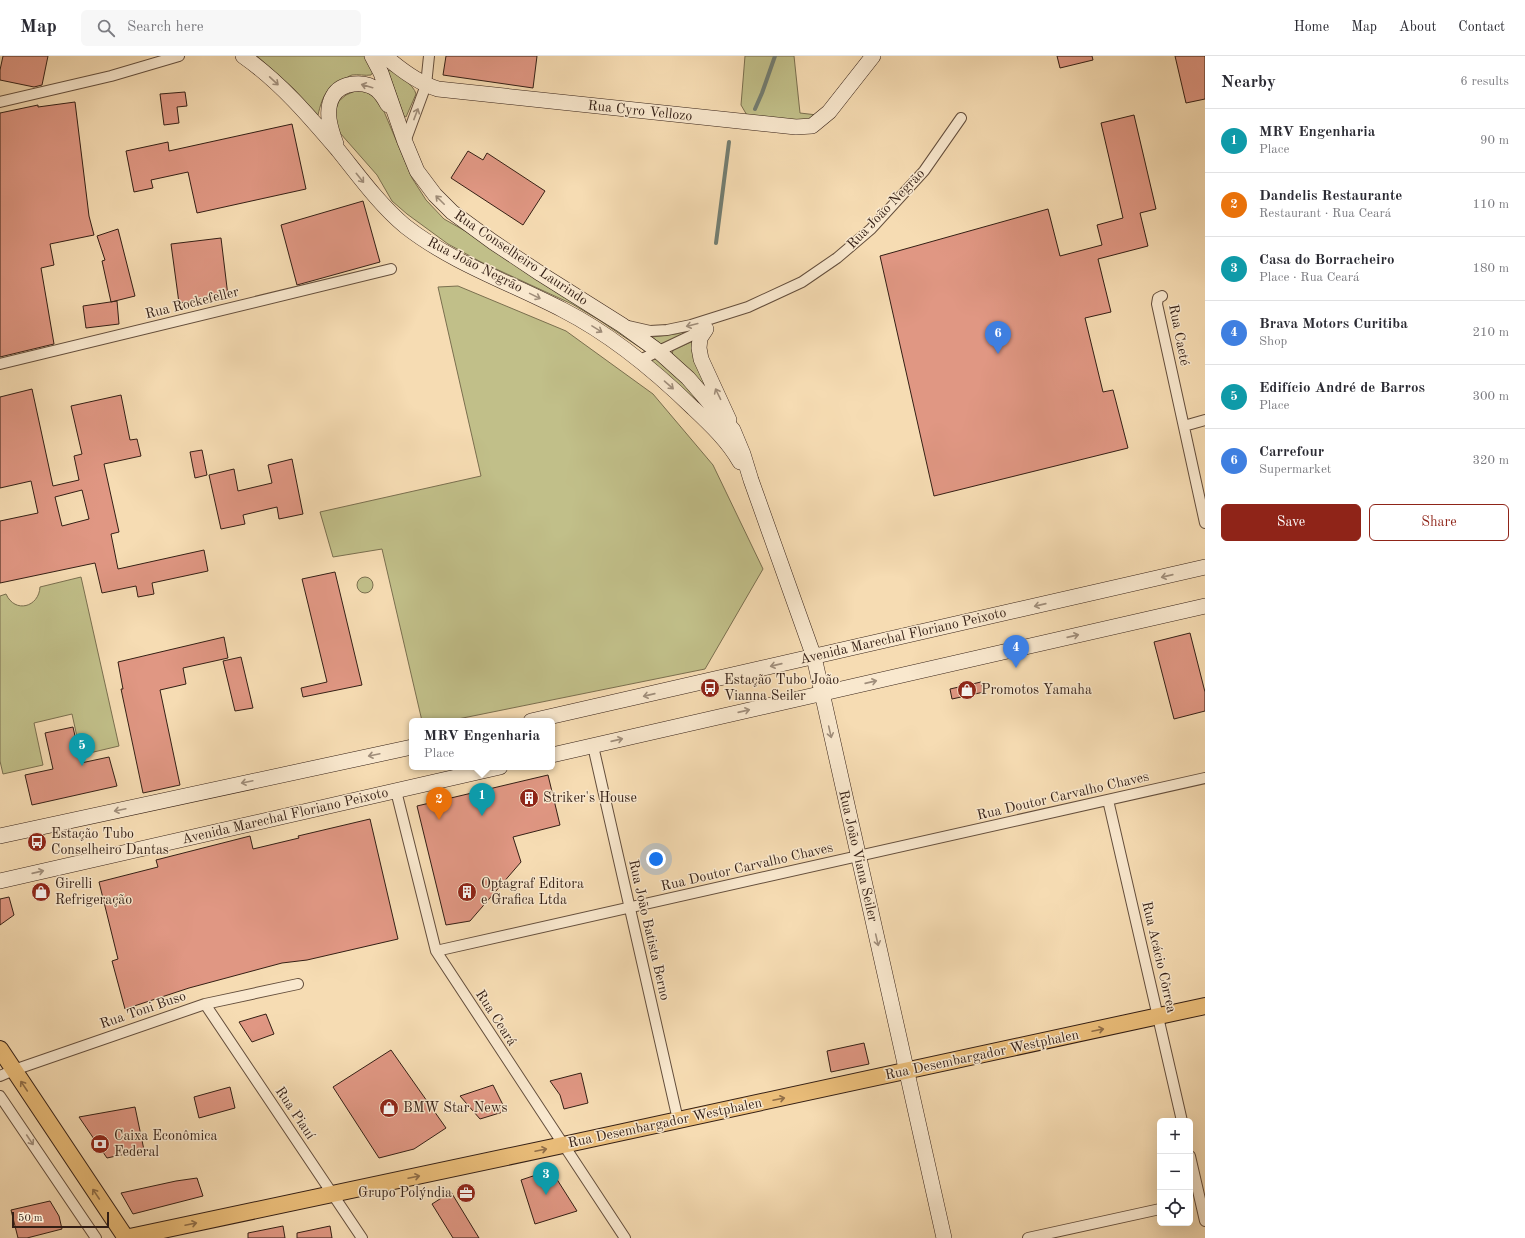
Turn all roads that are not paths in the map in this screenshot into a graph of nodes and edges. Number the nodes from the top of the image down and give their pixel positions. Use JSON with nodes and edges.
{"nodes":[{"id":1,"x":179,"y":56,"type":"edge"},
{"id":2,"x":244,"y":56,"type":"edge"},
{"id":3,"x":372,"y":56,"type":"edge"},
{"id":4,"x":385,"y":56,"type":"edge"},
{"id":5,"x":429,"y":56,"type":"edge"},
{"id":6,"x":873,"y":56,"type":"edge"},
{"id":7,"x":426,"y":85,"type":"junction"},
{"id":8,"x":0,"y":102,"type":"edge"},
{"id":9,"x":961,"y":118,"type":"dead end"},
{"id":10,"x":399,"y":125,"type":"junction"},
{"id":11,"x":404,"y":142,"type":"junction"},
{"id":12,"x":337,"y":150,"type":"junction"},
{"id":13,"x":391,"y":270,"type":"dead end"},
{"id":14,"x":1162,"y":296,"type":"dead end"},
{"id":15,"x":730,"y":314,"type":"junction"},
{"id":16,"x":622,"y":325,"type":"junction"},
{"id":17,"x":706,"y":329,"type":"junction"},
{"id":18,"x":658,"y":351,"type":"junction"},
{"id":19,"x":640,"y":360,"type":"junction"},
{"id":20,"x":0,"y":364,"type":"edge"},
{"id":21,"x":1205,"y":420,"type":"edge"},
{"id":22,"x":1184,"y":426,"type":"junction"},
{"id":23,"x":733,"y":430,"type":"junction"},
{"id":24,"x":750,"y":480,"type":"junction"},
{"id":25,"x":1205,"y":523,"type":"edge"},
{"id":26,"x":1205,"y":567,"type":"edge"},
{"id":27,"x":1205,"y":606,"type":"edge"},
{"id":28,"x":814,"y":657,"type":"junction"},
{"id":29,"x":822,"y":694,"type":"junction"},
{"id":30,"x":544,"y":718,"type":"edge"},
{"id":31,"x":593,"y":746,"type":"junction"},
{"id":32,"x":409,"y":748,"type":"edge"},
{"id":33,"x":555,"y":754,"type":"edge"},
{"id":34,"x":487,"y":770,"type":"edge"},
{"id":35,"x":1205,"y":778,"type":"edge"},
{"id":36,"x":396,"y":791,"type":"junction"},
{"id":37,"x":1108,"y":800,"type":"junction"},
{"id":38,"x":0,"y":836,"type":"edge"},
{"id":39,"x":858,"y":856,"type":"junction"},
{"id":40,"x":0,"y":881,"type":"edge"},
{"id":41,"x":630,"y":908,"type":"junction"},
{"id":42,"x":436,"y":951,"type":"junction"},
{"id":43,"x":298,"y":984,"type":"dead end"},
{"id":44,"x":205,"y":1004,"type":"junction"},
{"id":45,"x":1205,"y":1006,"type":"edge"},
{"id":46,"x":1158,"y":1017,"type":"junction"},
{"id":47,"x":0,"y":1049,"type":"edge"},
{"id":48,"x":907,"y":1071,"type":"junction"},
{"id":49,"x":7,"y":1073,"type":"edge"},
{"id":50,"x":0,"y":1096,"type":"edge"},
{"id":51,"x":1181,"y":1118,"type":"edge"},
{"id":52,"x":678,"y":1120,"type":"junction"},
{"id":53,"x":563,"y":1145,"type":"junction"},
{"id":54,"x":1193,"y":1172,"type":"edge"},
{"id":55,"x":332,"y":1194,"type":"junction"},
{"id":56,"x":1198,"y":1200,"type":"edge"},
{"id":57,"x":1157,"y":1210,"type":"edge"},
{"id":58,"x":1205,"y":1221,"type":"edge"},
{"id":59,"x":96,"y":1238,"type":"edge"},
{"id":60,"x":125,"y":1238,"type":"edge"},
{"id":61,"x":362,"y":1238,"type":"edge"},
{"id":62,"x":624,"y":1238,"type":"edge"},
{"id":63,"x":944,"y":1238,"type":"edge"},
{"id":64,"x":1028,"y":1238,"type":"edge"}],
"edges":[{"from":1,"to":8,"type":"street"},
{"from":2,"to":12,"type":"street","name":"Rua João Negrão","one_way":true},
{"from":3,"to":10,"type":"street","name":"Rua Conselheiro Laurindo"},
{"from":4,"to":7,"type":"street","name":"Rua Cyro Vellozo"},
{"from":5,"to":7,"type":"street"},
{"from":6,"to":7,"type":"street","name":"Rua Cyro Vellozo"},
{"from":11,"to":7,"type":"street","one_way":true},
{"from":9,"to":15,"type":"street","name":"Rua João Negrão"},
{"from":10,"to":11,"type":"street","name":"Rua Conselheiro Laurindo"},
{"from":10,"to":12,"type":"street","one_way":true},
{"from":16,"to":11,"type":"street","name":"Rua Conselheiro Laurindo","one_way":true},
{"from":12,"to":19,"type":"street","name":"Rua João Negrão","one_way":true},
{"from":13,"to":20,"type":"street","name":"Rua Rockefeller"},
{"from":14,"to":22,"type":"street","name":"Rua Caeté"},
{"from":15,"to":16,"type":"street","name":"Rua João Negrão","one_way":true},
{"from":15,"to":17,"type":"street","name":"Rua João Negrão"},
{"from":16,"to":18,"type":"street","name":"Rua Conselheiro Laurindo"},
{"from":17,"to":18,"type":"street","name":"Rua João Negrão"},
{"from":23,"to":17,"type":"street","one_way":true},
{"from":18,"to":19,"type":"street","name":"Rua João Negrão"},
{"from":18,"to":23,"type":"street","name":"Rua João Viana Seiler"},
{"from":19,"to":24,"type":"street","name":"Rua João Viana Seiler","one_way":true},
{"from":21,"to":22,"type":"street"},
{"from":22,"to":25,"type":"street","name":"Rua Caeté"},
{"from":23,"to":24,"type":"street","name":"Rua João Viana Seiler"},
{"from":24,"to":28,"type":"street","name":"Rua João Viana Seiler"},
{"from":26,"to":28,"type":"street","name":"Avenida Marechal Floriano Peixoto","one_way":true},
{"from":29,"to":27,"type":"street","one_way":true},
{"from":28,"to":29,"type":"street","name":"Rua João Viana Seiler"},
{"from":28,"to":30,"type":"street","name":"Avenida Marechal Floriano Peixoto","one_way":true},
{"from":31,"to":29,"type":"street","one_way":true},
{"from":29,"to":39,"type":"street","name":"Rua João Viana Seiler","one_way":true},
{"from":31,"to":33,"type":"street"},
{"from":31,"to":41,"type":"street","name":"Rua João Batista Berno"},
{"from":32,"to":38,"type":"street","one_way":true},
{"from":34,"to":36,"type":"street","name":"Avenida Marechal Floriano Peixoto"},
{"from":35,"to":37,"type":"street","name":"Rua Doutor Carvalho Chaves"},
{"from":40,"to":36,"type":"street","name":"Avenida Marechal Floriano Peixoto","one_way":true},
{"from":36,"to":42,"type":"street","name":"Rua Ceará"},
{"from":37,"to":39,"type":"street","name":"Rua Doutor Carvalho Chaves"},
{"from":37,"to":46,"type":"street","name":"Rua Acácio Côrrea"},
{"from":39,"to":41,"type":"street","name":"Rua Doutor Carvalho Chaves"},
{"from":39,"to":48,"type":"street","name":"Rua João Viana Seiler","one_way":true},
{"from":41,"to":42,"type":"street","name":"Rua Doutor Carvalho Chaves"},
{"from":41,"to":52,"type":"street","name":"Rua João Batista Berno"},
{"from":42,"to":53,"type":"street","name":"Rua Ceará"},
{"from":43,"to":44,"type":"street","name":"Rua Toni Buso"},
{"from":44,"to":49,"type":"street","name":"Rua Toni Buso"},
{"from":44,"to":55,"type":"street","name":"Rua Piauí"},
{"from":45,"to":46,"type":"main road","name":"Rua Desembargador Westphalen"},
{"from":48,"to":46,"type":"main road","name":"Rua Desembargador Westphalen","one_way":true},
{"from":46,"to":51,"type":"street","name":"Rua Acácio Côrrea"},
{"from":47,"to":49,"type":"main road"},
{"from":52,"to":48,"type":"main road","name":"Rua Desembargador Westphalen","one_way":true},
{"from":48,"to":63,"type":"street","name":"Rua João Viana Seiler"},
{"from":60,"to":49,"type":"main road","one_way":true},
{"from":50,"to":59,"type":"street","one_way":true},
{"from":52,"to":53,"type":"main road","name":"Rua Desembargador Westphalen"},
{"from":55,"to":53,"type":"main road","name":"Rua Desembargador Westphalen","one_way":true},
{"from":53,"to":62,"type":"street","name":"Rua Ceará"},
{"from":54,"to":56,"type":"street"},
{"from":60,"to":55,"type":"main road","name":"Rua Desembargador Westphalen","one_way":true},
{"from":55,"to":61,"type":"street","name":"Rua Piauí"},
{"from":56,"to":58,"type":"street"},
{"from":57,"to":64,"type":"street"}]}
